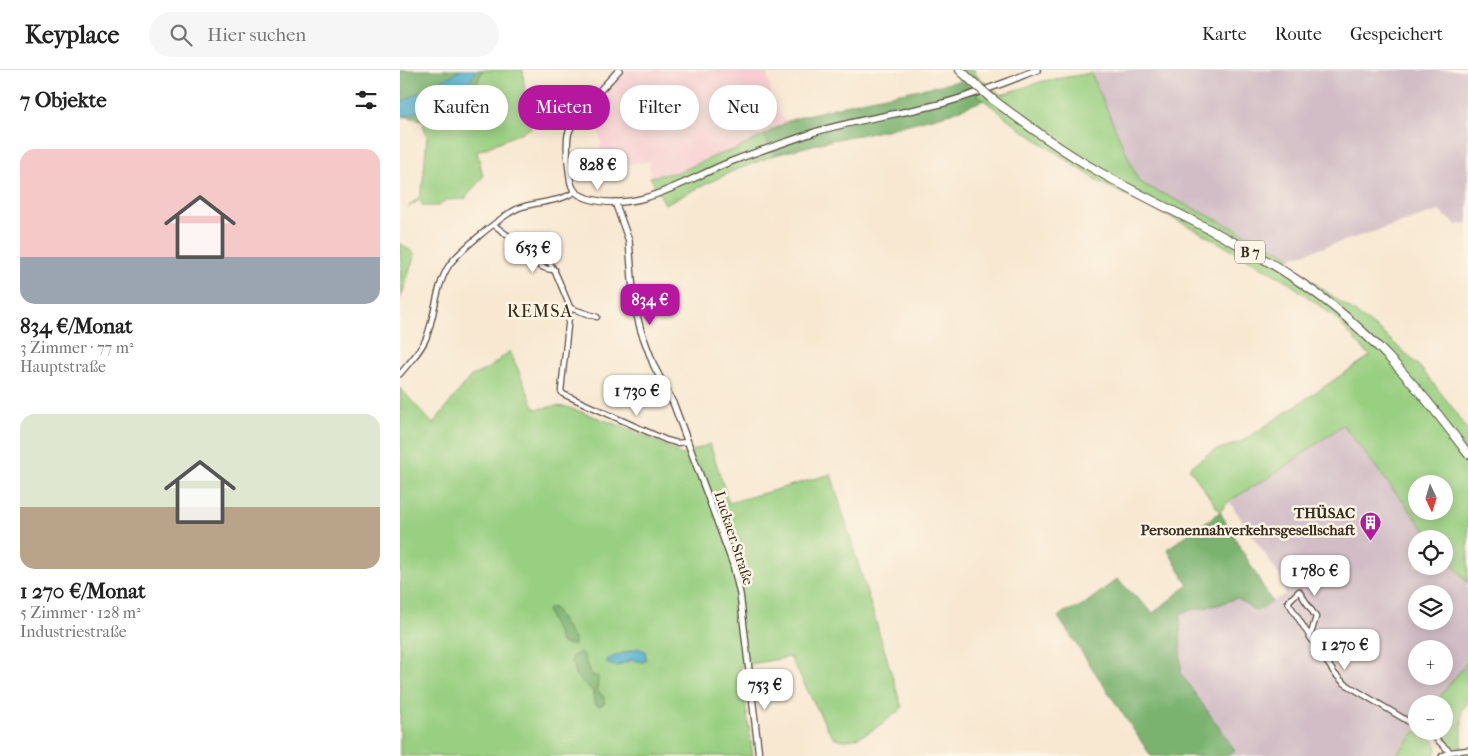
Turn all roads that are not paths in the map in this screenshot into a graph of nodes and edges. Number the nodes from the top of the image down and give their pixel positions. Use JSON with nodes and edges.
{"nodes":[{"id":1,"x":619,"y":70,"type":"edge"},
{"id":2,"x":960,"y":70,"type":"edge"},
{"id":3,"x":1037,"y":70,"type":"edge"},
{"id":4,"x":574,"y":192,"type":"junction"},
{"id":5,"x":615,"y":202,"type":"junction"},
{"id":6,"x":494,"y":225,"type":"junction"},
{"id":7,"x":527,"y":250,"type":"junction"},
{"id":8,"x":555,"y":270,"type":"junction"},
{"id":9,"x":570,"y":308,"type":"junction"},
{"id":10,"x":598,"y":317,"type":"dead end"},
{"id":11,"x":400,"y":374,"type":"edge"},
{"id":12,"x":687,"y":442,"type":"junction"},
{"id":13,"x":1468,"y":454,"type":"edge"},
{"id":14,"x":1310,"y":637,"type":"junction"},
{"id":15,"x":1408,"y":721,"type":"edge"},
{"id":16,"x":1438,"y":740,"type":"edge"},
{"id":17,"x":1468,"y":750,"type":"edge"},
{"id":18,"x":1450,"y":752,"type":"junction"},
{"id":19,"x":759,"y":756,"type":"edge"},
{"id":20,"x":1442,"y":756,"type":"edge"}],
"edges":[{"from":1,"to":4,"type":"street"},
{"from":2,"to":13,"type":"highway","number":"B 7","bridge":true},
{"from":3,"to":5,"type":"street"},
{"from":4,"to":5,"type":"street"},
{"from":4,"to":6,"type":"street"},
{"from":5,"to":12,"type":"street","name":"Luckaer Straße"},
{"from":6,"to":7,"type":"street"},
{"from":6,"to":11,"type":"street"},
{"from":7,"to":8,"type":"street"},
{"from":7,"to":8,"type":"street"},
{"from":8,"to":9,"type":"street"},
{"from":9,"to":10,"type":"street"},
{"from":9,"to":12,"type":"street"},
{"from":12,"to":19,"type":"street","name":"Luckaer Straße"},
{"from":14,"to":14,"type":"street"},
{"from":14,"to":15,"type":"street"},
{"from":16,"to":18,"type":"street"},
{"from":17,"to":18,"type":"street"},
{"from":18,"to":20,"type":"street"}]}
